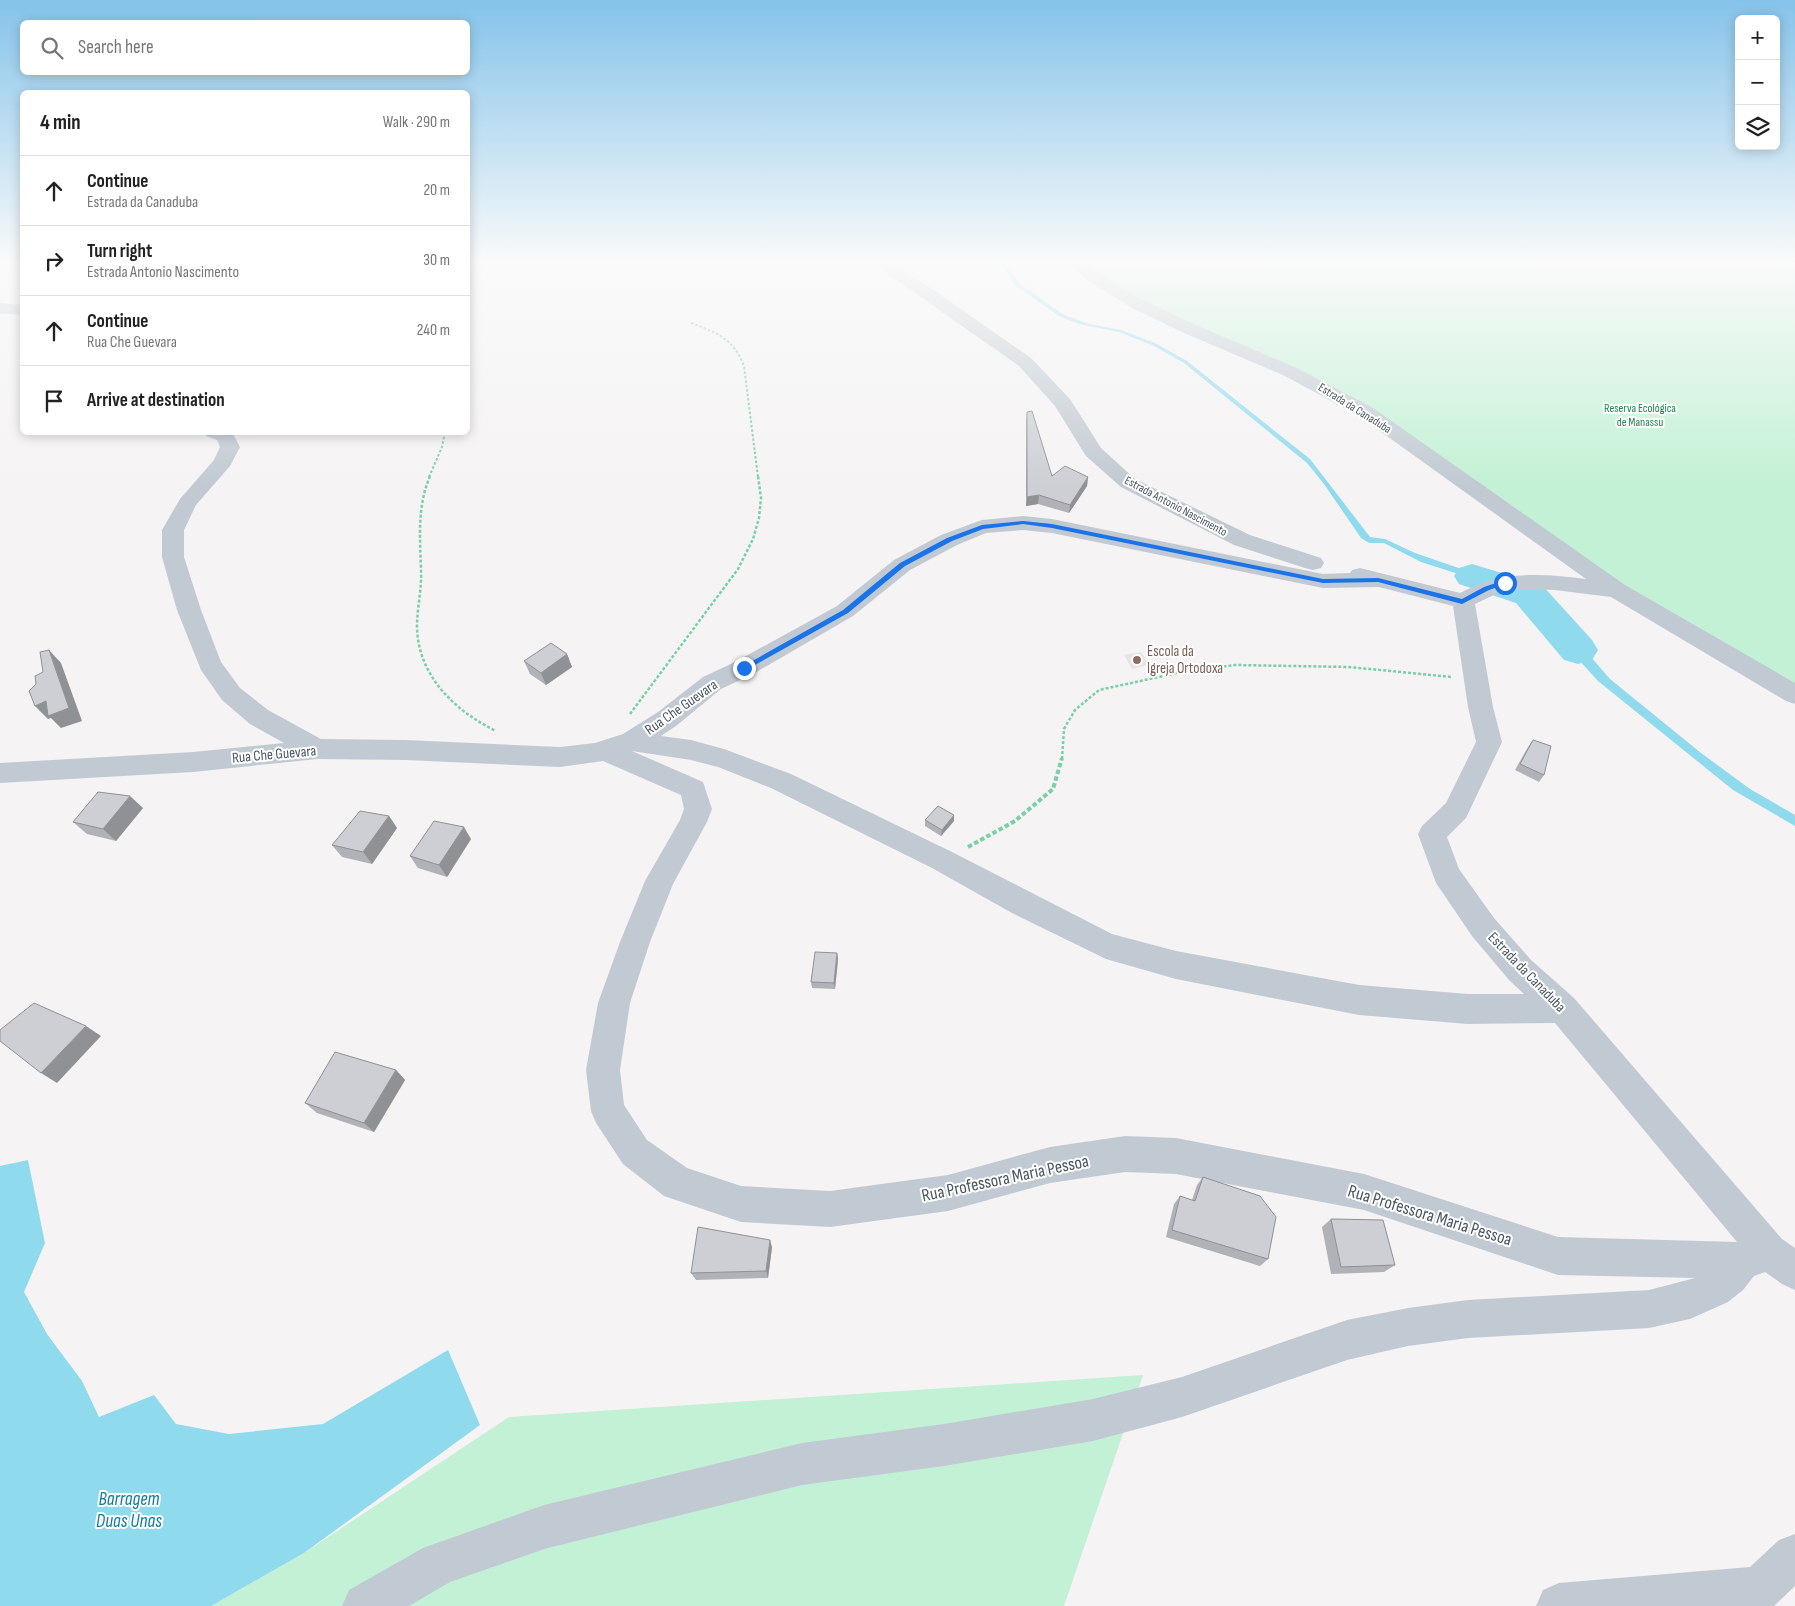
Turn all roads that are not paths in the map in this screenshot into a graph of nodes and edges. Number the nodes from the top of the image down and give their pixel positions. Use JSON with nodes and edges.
{"nodes":[{"id":1,"x":987,"y":335,"type":"edge"},
{"id":2,"x":1204,"y":335,"type":"edge"},
{"id":3,"x":222,"y":435,"type":"edge"},
{"id":4,"x":1378,"y":580,"type":"junction"},
{"id":5,"x":1617,"y":590,"type":"junction"},
{"id":6,"x":1485,"y":591,"type":"junction"},
{"id":7,"x":1795,"y":694,"type":"edge"},
{"id":8,"x":619,"y":746,"type":"junction"},
{"id":9,"x":317,"y":749,"type":"junction"},
{"id":10,"x":0,"y":773,"type":"edge"},
{"id":11,"x":1563,"y":1008,"type":"junction"},
{"id":12,"x":1769,"y":1261,"type":"edge"},
{"id":13,"x":1795,"y":1556,"type":"edge"},
{"id":14,"x":1751,"y":1597,"type":"edge"},
{"id":15,"x":365,"y":1606,"type":"edge"},
{"id":16,"x":1558,"y":1606,"type":"edge"}],
"edges":[{"from":1,"to":4,"type":"street","name":"Estrada Antonio Nascimento"},
{"from":2,"to":5,"type":"street","name":"Estrada da Canaduba"},
{"from":3,"to":9,"type":"street"},
{"from":4,"to":6,"type":"street","name":"Estrada Antonio Nascimento"},
{"from":4,"to":8,"type":"street","name":"Rua Che Guevara"},
{"from":5,"to":6,"type":"street","name":"Estrada da Canaduba"},
{"from":5,"to":7,"type":"street","name":"Estrada da Canaduba"},
{"from":6,"to":11,"type":"street","name":"Estrada da Canaduba"},
{"from":8,"to":9,"type":"street","name":"Rua Che Guevara"},
{"from":8,"to":11,"type":"street"},
{"from":8,"to":12,"type":"street","name":"Rua Professora Maria Pessoa"},
{"from":9,"to":10,"type":"street","name":"Rua Che Guevara"},
{"from":11,"to":12,"type":"street","name":"Estrada da Canaduba"},
{"from":12,"to":15,"type":"street"},
{"from":13,"to":14,"type":"street"},
{"from":14,"to":16,"type":"street"}]}
